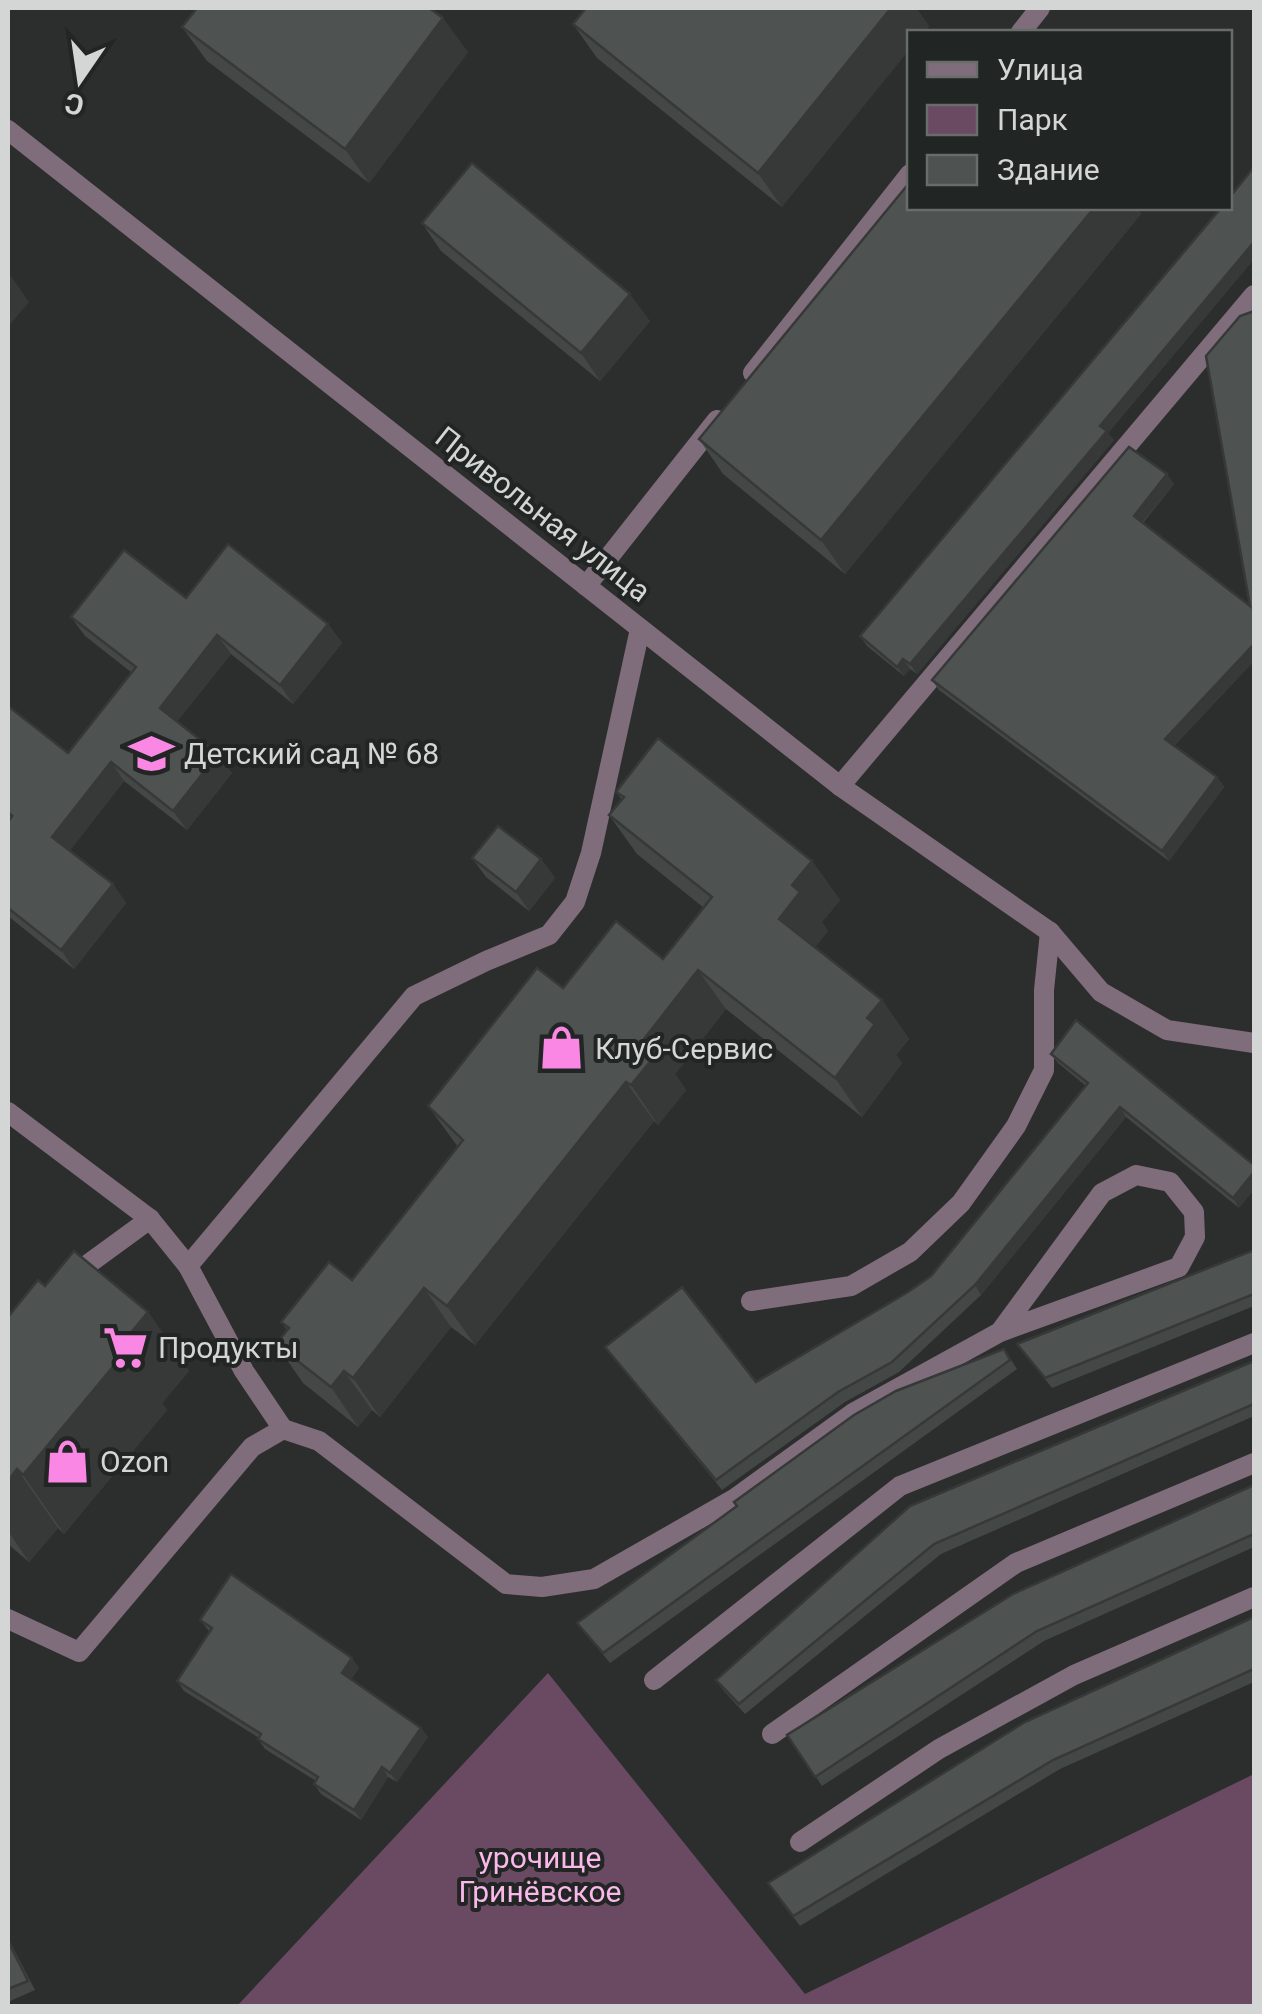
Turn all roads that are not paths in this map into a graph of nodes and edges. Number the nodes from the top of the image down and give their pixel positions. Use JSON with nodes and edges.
{"nodes":[{"id":1,"x":1040,"y":8,"type":"edge"},
{"id":2,"x":1022,"y":30,"type":"edge"},
{"id":3,"x":8,"y":130,"type":"edge"},
{"id":4,"x":907,"y":178,"type":"edge"},
{"id":5,"x":1254,"y":294,"type":"edge"},
{"id":6,"x":586,"y":586,"type":"junction"},
{"id":7,"x":640,"y":629,"type":"junction"},
{"id":8,"x":840,"y":786,"type":"junction"},
{"id":9,"x":1050,"y":932,"type":"junction"},
{"id":10,"x":1254,"y":1042,"type":"edge"},
{"id":11,"x":8,"y":1112,"type":"edge"},
{"id":12,"x":150,"y":1219,"type":"junction"},
{"id":13,"x":188,"y":1266,"type":"junction"},
{"id":14,"x":58,"y":1285,"type":"edge"},
{"id":15,"x":752,"y":1301,"type":"dead end"},
{"id":16,"x":1000,"y":1332,"type":"junction"},
{"id":17,"x":1254,"y":1342,"type":"edge"},
{"id":18,"x":283,"y":1429,"type":"junction"},
{"id":19,"x":1254,"y":1464,"type":"edge"},
{"id":20,"x":1254,"y":1596,"type":"edge"},
{"id":21,"x":8,"y":1619,"type":"edge"},
{"id":22,"x":654,"y":1680,"type":"dead end"},
{"id":23,"x":772,"y":1734,"type":"dead end"},
{"id":24,"x":800,"y":1842,"type":"dead end"}],
"edges":[{"from":1,"to":2,"type":"street"},
{"from":3,"to":6,"type":"street","name":"Привольная улица"},
{"from":4,"to":6,"type":"street"},
{"from":5,"to":8,"type":"street"},
{"from":6,"to":7,"type":"street","name":"Привольная улица"},
{"from":7,"to":8,"type":"street","name":"Привольная улица"},
{"from":7,"to":13,"type":"street"},
{"from":8,"to":9,"type":"street","name":"Привольная улица"},
{"from":9,"to":10,"type":"street","name":"Привольная улица"},
{"from":9,"to":15,"type":"street"},
{"from":11,"to":12,"type":"street"},
{"from":12,"to":13,"type":"street"},
{"from":12,"to":14,"type":"street"},
{"from":13,"to":18,"type":"street"},
{"from":16,"to":16,"type":"street"},
{"from":16,"to":18,"type":"street"},
{"from":17,"to":22,"type":"street"},
{"from":18,"to":21,"type":"street"},
{"from":19,"to":23,"type":"street"},
{"from":20,"to":24,"type":"street"}]}
